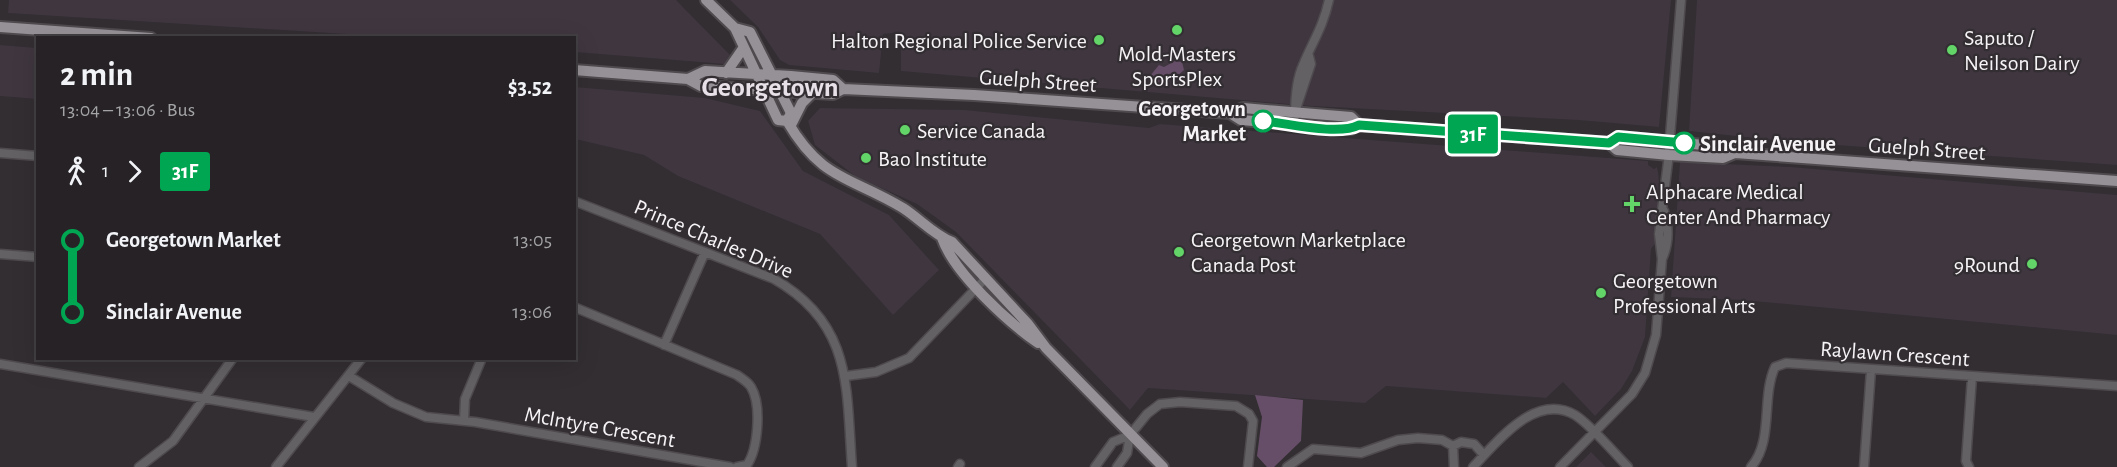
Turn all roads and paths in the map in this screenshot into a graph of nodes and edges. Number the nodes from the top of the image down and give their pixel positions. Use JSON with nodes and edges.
{"nodes":[{"id":1,"x":706,"y":0,"type":"edge"},
{"id":2,"x":1329,"y":0,"type":"edge"},
{"id":3,"x":1681,"y":0,"type":"edge"},
{"id":4,"x":0,"y":27,"type":"edge"},
{"id":5,"x":735,"y":28,"type":"junction"},
{"id":6,"x":110,"y":36,"type":"edge"},
{"id":7,"x":744,"y":47,"type":"junction"},
{"id":8,"x":576,"y":70,"type":"edge"},
{"id":9,"x":726,"y":73,"type":"junction"},
{"id":10,"x":759,"y":75,"type":"junction"},
{"id":11,"x":774,"y":76,"type":"junction"},
{"id":12,"x":688,"y":79,"type":"junction"},
{"id":13,"x":843,"y":89,"type":"junction"},
{"id":14,"x":766,"y":90,"type":"junction"},
{"id":15,"x":781,"y":91,"type":"junction"},
{"id":16,"x":812,"y":93,"type":"junction"},
{"id":17,"x":1295,"y":112,"type":"junction"},
{"id":18,"x":1230,"y":114,"type":"junction"},
{"id":19,"x":789,"y":124,"type":"junction"},
{"id":20,"x":1294,"y":124,"type":"junction"},
{"id":21,"x":1359,"y":125,"type":"junction"},
{"id":22,"x":1670,"y":142,"type":"junction"},
{"id":23,"x":1609,"y":143,"type":"junction"},
{"id":24,"x":0,"y":153,"type":"edge"},
{"id":25,"x":1735,"y":153,"type":"junction"},
{"id":26,"x":1669,"y":155,"type":"junction"},
{"id":27,"x":36,"y":156,"type":"edge"},
{"id":28,"x":2117,"y":181,"type":"edge"},
{"id":29,"x":576,"y":202,"type":"edge"},
{"id":30,"x":1664,"y":211,"type":"junction"},
{"id":31,"x":1667,"y":228,"type":"junction"},
{"id":32,"x":1659,"y":234,"type":"junction"},
{"id":33,"x":942,"y":238,"type":"junction"},
{"id":34,"x":705,"y":252,"type":"junction"},
{"id":35,"x":0,"y":254,"type":"edge"},
{"id":36,"x":36,"y":257,"type":"edge"},
{"id":37,"x":1662,"y":259,"type":"junction"},
{"id":38,"x":986,"y":278,"type":"junction"},
{"id":39,"x":977,"y":288,"type":"junction"},
{"id":40,"x":576,"y":308,"type":"edge"},
{"id":41,"x":664,"y":345,"type":"junction"},
{"id":42,"x":1046,"y":348,"type":"junction"},
{"id":43,"x":232,"y":360,"type":"edge"},
{"id":44,"x":360,"y":360,"type":"edge"},
{"id":45,"x":482,"y":360,"type":"edge"},
{"id":46,"x":0,"y":364,"type":"edge"},
{"id":47,"x":1871,"y":370,"type":"junction"},
{"id":48,"x":348,"y":376,"type":"junction"},
{"id":49,"x":846,"y":376,"type":"junction"},
{"id":50,"x":1972,"y":377,"type":"junction"},
{"id":51,"x":2117,"y":386,"type":"edge"},
{"id":52,"x":205,"y":397,"type":"junction"},
{"id":53,"x":314,"y":417,"type":"junction"},
{"id":54,"x":464,"y":421,"type":"junction"},
{"id":55,"x":1594,"y":434,"type":"junction"},
{"id":56,"x":1130,"y":435,"type":"junction"},
{"id":57,"x":1453,"y":446,"type":"junction"},
{"id":58,"x":1484,"y":456,"type":"junction"},
{"id":59,"x":139,"y":467,"type":"edge"},
{"id":60,"x":276,"y":467,"type":"edge"},
{"id":61,"x":730,"y":467,"type":"edge"},
{"id":62,"x":737,"y":467,"type":"edge"},
{"id":63,"x":852,"y":467,"type":"edge"},
{"id":64,"x":1095,"y":467,"type":"edge"},
{"id":65,"x":1117,"y":467,"type":"edge"},
{"id":66,"x":1163,"y":467,"type":"edge"},
{"id":67,"x":1248,"y":467,"type":"edge"},
{"id":68,"x":1287,"y":467,"type":"edge"},
{"id":69,"x":1454,"y":467,"type":"edge"},
{"id":70,"x":1473,"y":467,"type":"edge"},
{"id":71,"x":1560,"y":467,"type":"edge"},
{"id":72,"x":1628,"y":467,"type":"edge"},
{"id":73,"x":1751,"y":467,"type":"edge"},
{"id":74,"x":1864,"y":467,"type":"edge"},
{"id":75,"x":1968,"y":467,"type":"edge"}],
"edges":[{"from":1,"to":5,"type":"main road"},
{"from":2,"to":17,"type":"street"},
{"from":3,"to":22,"type":"street"},
{"from":4,"to":6,"type":"main road"},
{"from":5,"to":7,"type":"main road"},
{"from":5,"to":11,"type":"main road"},
{"from":7,"to":9,"type":"main road"},
{"from":7,"to":10,"type":"main road"},
{"from":8,"to":12,"type":"main road","name":"Guelph Street"},
{"from":9,"to":10,"type":"main road","name":"Guelph Street"},
{"from":9,"to":12,"type":"main road","name":"Guelph Street"},
{"from":10,"to":11,"type":"main road","name":"Guelph Street"},
{"from":10,"to":14,"type":"main road"},
{"from":11,"to":13,"type":"main road","name":"Guelph Street"},
{"from":11,"to":15,"type":"main road"},
{"from":12,"to":14,"type":"main road","name":"Guelph Street"},
{"from":13,"to":16,"type":"main road","name":"Guelph Street"},
{"from":13,"to":18,"type":"main road","name":"Guelph Street"},
{"from":14,"to":15,"type":"main road","name":"Guelph Street"},
{"from":14,"to":19,"type":"main road"},
{"from":15,"to":16,"type":"main road","name":"Guelph Street"},
{"from":15,"to":19,"type":"main road"},
{"from":16,"to":19,"type":"main road"},
{"from":17,"to":18,"type":"main road","name":"Guelph Street"},
{"from":17,"to":20,"type":"street"},
{"from":17,"to":21,"type":"main road","name":"Guelph Street"},
{"from":18,"to":20,"type":"main road","name":"Guelph Street"},
{"from":19,"to":33,"type":"main road"},
{"from":20,"to":21,"type":"main road","name":"Guelph Street"},
{"from":21,"to":23,"type":"main road","name":"Guelph Street"},
{"from":22,"to":23,"type":"main road","name":"Guelph Street"},
{"from":22,"to":25,"type":"main road","name":"Guelph Street"},
{"from":22,"to":26,"type":"street"},
{"from":23,"to":26,"type":"main road","name":"Guelph Street"},
{"from":24,"to":27,"type":"street"},
{"from":25,"to":26,"type":"main road","name":"Guelph Street"},
{"from":25,"to":28,"type":"main road","name":"Guelph Street"},
{"from":26,"to":30,"type":"street"},
{"from":29,"to":34,"type":"street","name":"Prince Charles Drive"},
{"from":30,"to":31,"type":"street"},
{"from":30,"to":32,"type":"street"},
{"from":31,"to":32,"type":"street"},
{"from":31,"to":37,"type":"street"},
{"from":32,"to":37,"type":"street"},
{"from":33,"to":38,"type":"main road"},
{"from":33,"to":39,"type":"main road"},
{"from":34,"to":41,"type":"street"},
{"from":34,"to":49,"type":"street","name":"Prince Charles Drive"},
{"from":35,"to":36,"type":"street"},
{"from":37,"to":55,"type":"street"},
{"from":38,"to":39,"type":"street"},
{"from":38,"to":42,"type":"main road"},
{"from":39,"to":42,"type":"main road"},
{"from":39,"to":49,"type":"street"},
{"from":40,"to":41,"type":"street"},
{"from":41,"to":62,"type":"street"},
{"from":42,"to":56,"type":"main road"},
{"from":43,"to":52,"type":"street"},
{"from":44,"to":48,"type":"street"},
{"from":45,"to":54,"type":"street"},
{"from":46,"to":52,"type":"street"},
{"from":47,"to":50,"type":"street","name":"Raylawn Crescent"},
{"from":47,"to":73,"type":"street","name":"Raylawn Crescent"},
{"from":47,"to":74,"type":"street"},
{"from":48,"to":53,"type":"street"},
{"from":48,"to":54,"type":"street","name":"McIntyre Crescent"},
{"from":49,"to":63,"type":"street","name":"Prince Charles Drive"},
{"from":50,"to":51,"type":"street","name":"Raylawn Crescent"},
{"from":50,"to":75,"type":"street"},
{"from":52,"to":53,"type":"street"},
{"from":52,"to":59,"type":"street"},
{"from":53,"to":60,"type":"street"},
{"from":54,"to":61,"type":"street","name":"McIntyre Crescent"},
{"from":55,"to":58,"type":"street"},
{"from":55,"to":71,"type":"street"},
{"from":55,"to":72,"type":"street"},
{"from":56,"to":64,"type":"street"},
{"from":56,"to":65,"type":"street"},
{"from":56,"to":66,"type":"main road"},
{"from":56,"to":67,"type":"street"},
{"from":57,"to":58,"type":"street"},
{"from":57,"to":68,"type":"street"},
{"from":57,"to":69,"type":"street"},
{"from":58,"to":70,"type":"street"}]}
